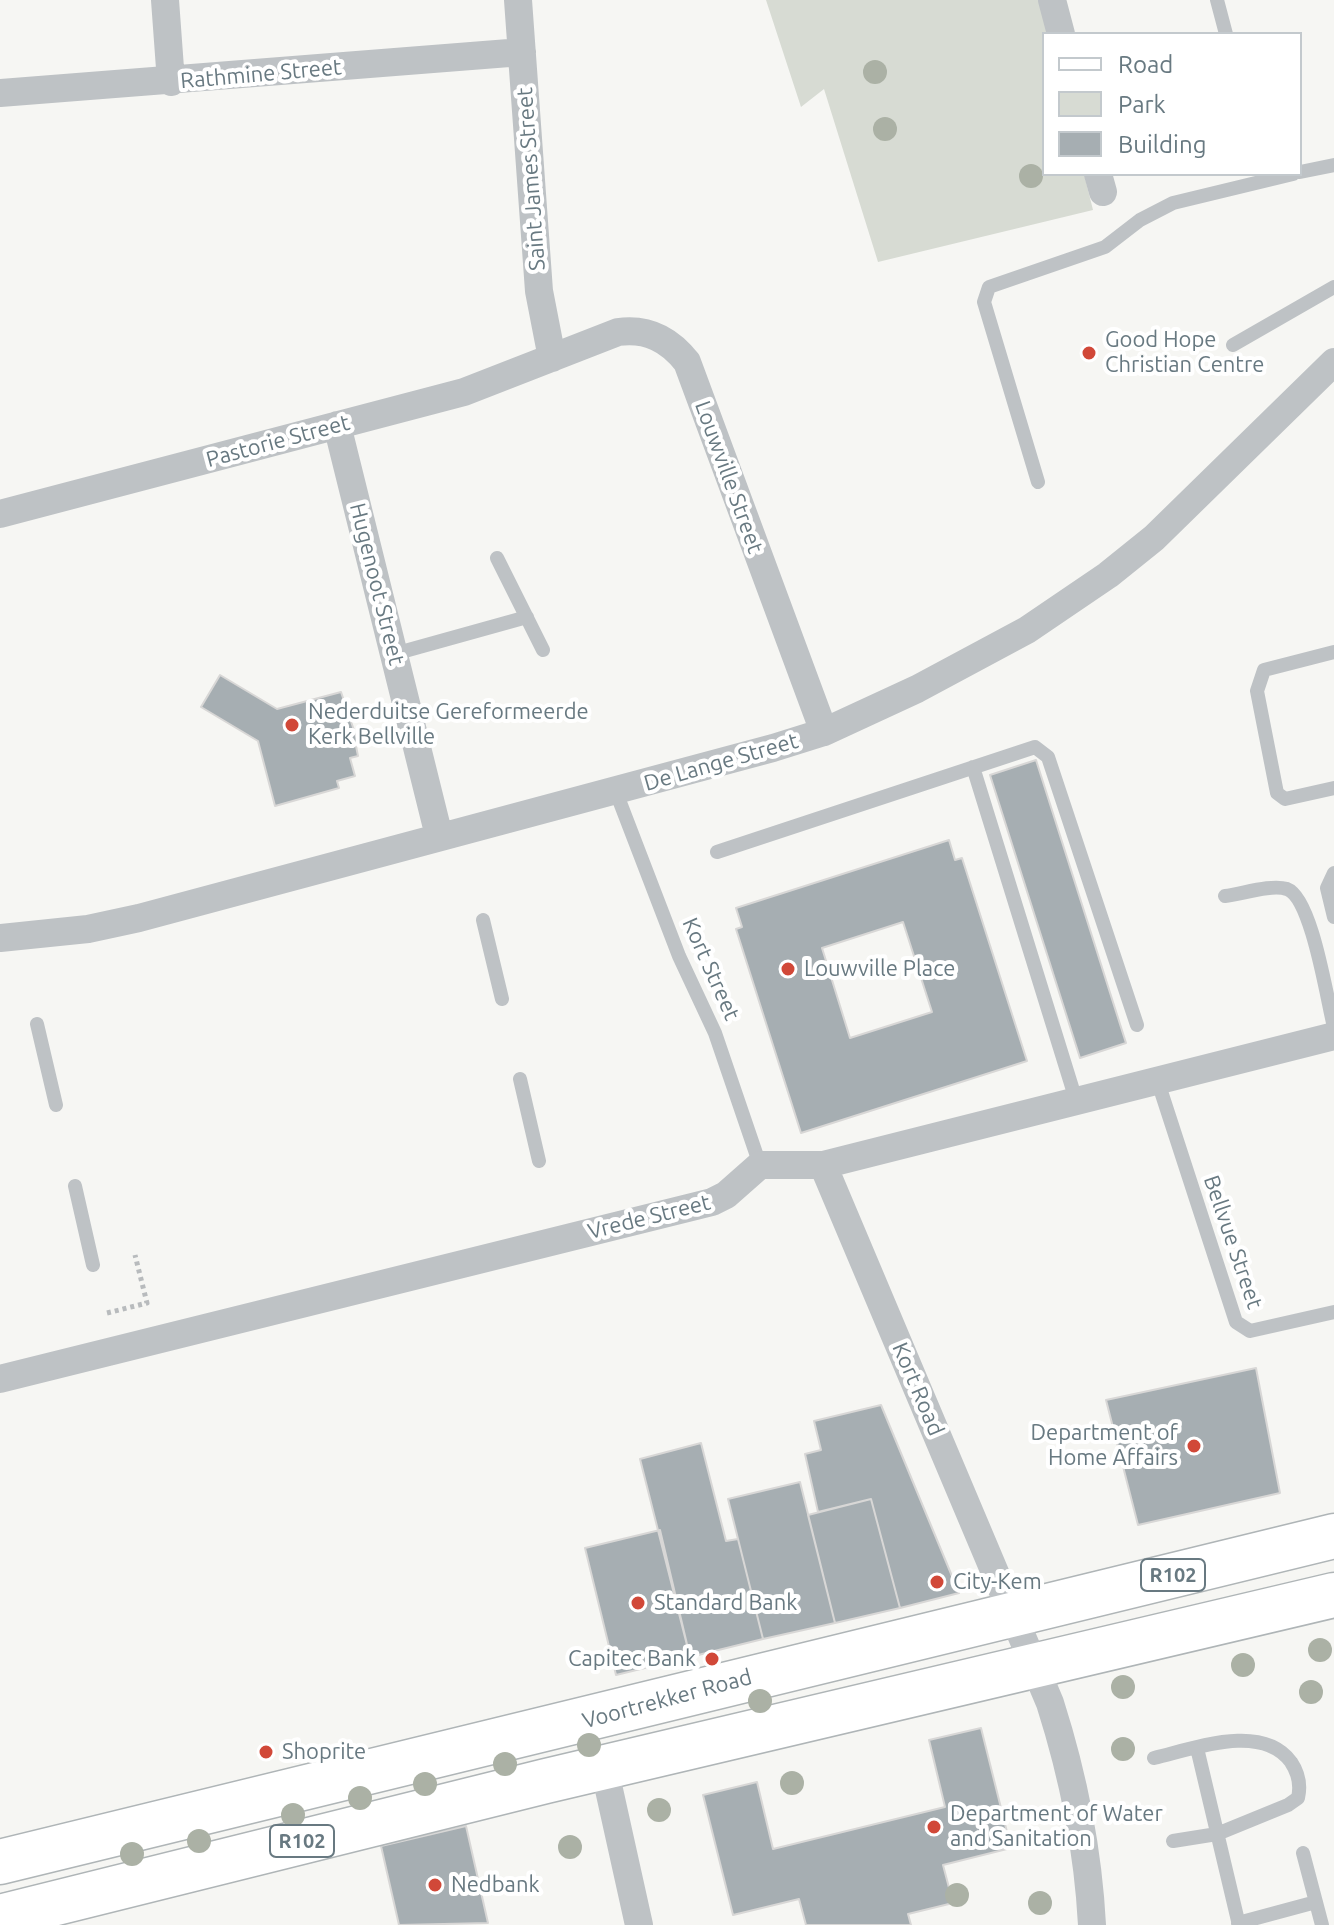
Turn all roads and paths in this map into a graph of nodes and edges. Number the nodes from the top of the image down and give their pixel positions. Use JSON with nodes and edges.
{"nodes":[{"id":1,"x":165,"y":0,"type":"edge"},
{"id":2,"x":518,"y":0,"type":"edge"},
{"id":3,"x":1052,"y":0,"type":"edge"},
{"id":4,"x":1217,"y":0,"type":"edge"},
{"id":5,"x":1060,"y":32,"type":"edge"},
{"id":6,"x":1225,"y":32,"type":"edge"},
{"id":7,"x":522,"y":52,"type":"junction"},
{"id":8,"x":171,"y":82,"type":"junction"},
{"id":9,"x":0,"y":93,"type":"edge"},
{"id":10,"x":1334,"y":165,"type":"edge"},
{"id":11,"x":1302,"y":172,"type":"edge"},
{"id":12,"x":1285,"y":176,"type":"edge"},
{"id":13,"x":1334,"y":287,"type":"edge"},
{"id":14,"x":1233,"y":345,"type":"dead end"},
{"id":15,"x":552,"y":358,"type":"junction"},
{"id":16,"x":1334,"y":362,"type":"edge"},
{"id":17,"x":337,"y":425,"type":"junction"},
{"id":18,"x":1038,"y":482,"type":"dead end"},
{"id":19,"x":0,"y":514,"type":"edge"},
{"id":20,"x":497,"y":558,"type":"dead end"},
{"id":21,"x":527,"y":617,"type":"junction"},
{"id":22,"x":543,"y":650,"type":"dead end"},
{"id":23,"x":1334,"y":652,"type":"edge"},
{"id":24,"x":394,"y":654,"type":"junction"},
{"id":25,"x":824,"y":732,"type":"junction"},
{"id":26,"x":973,"y":767,"type":"junction"},
{"id":27,"x":1334,"y":788,"type":"edge"},
{"id":28,"x":616,"y":792,"type":"junction"},
{"id":29,"x":439,"y":836,"type":"junction"},
{"id":30,"x":717,"y":852,"type":"dead end"},
{"id":31,"x":1334,"y":873,"type":"edge"},
{"id":32,"x":1225,"y":896,"type":"dead end"},
{"id":33,"x":1334,"y":917,"type":"edge"},
{"id":34,"x":483,"y":920,"type":"dead end"},
{"id":35,"x":0,"y":938,"type":"edge"},
{"id":36,"x":502,"y":999,"type":"dead end"},
{"id":37,"x":37,"y":1024,"type":"dead end"},
{"id":38,"x":1137,"y":1025,"type":"dead end"},
{"id":39,"x":1334,"y":1027,"type":"edge"},
{"id":40,"x":1334,"y":1036,"type":"edge"},
{"id":41,"x":520,"y":1079,"type":"dead end"},
{"id":42,"x":1157,"y":1079,"type":"junction"},
{"id":43,"x":1076,"y":1100,"type":"junction"},
{"id":44,"x":56,"y":1105,"type":"dead end"},
{"id":45,"x":539,"y":1161,"type":"dead end"},
{"id":46,"x":760,"y":1165,"type":"junction"},
{"id":47,"x":823,"y":1165,"type":"junction"},
{"id":48,"x":75,"y":1186,"type":"dead end"},
{"id":49,"x":135,"y":1255,"type":"dead end"},
{"id":50,"x":93,"y":1265,"type":"dead end"},
{"id":51,"x":1334,"y":1312,"type":"edge"},
{"id":52,"x":107,"y":1313,"type":"dead end"},
{"id":53,"x":0,"y":1379,"type":"edge"},
{"id":54,"x":1334,"y":1536,"type":"edge"},
{"id":55,"x":1334,"y":1595,"type":"edge"},
{"id":56,"x":1012,"y":1613,"type":"junction"},
{"id":57,"x":1035,"y":1665,"type":"junction"},
{"id":58,"x":1197,"y":1748,"type":"junction"},
{"id":59,"x":1154,"y":1758,"type":"dead end"},
{"id":60,"x":604,"y":1767,"type":"junction"},
{"id":61,"x":1217,"y":1834,"type":"junction"},
{"id":62,"x":1173,"y":1841,"type":"dead end"},
{"id":63,"x":1303,"y":1853,"type":"dead end"},
{"id":64,"x":0,"y":1862,"type":"edge"},
{"id":65,"x":1316,"y":1902,"type":"junction"},
{"id":66,"x":0,"y":1917,"type":"edge"},
{"id":67,"x":1238,"y":1924,"type":"edge"},
{"id":68,"x":639,"y":1925,"type":"edge"},
{"id":69,"x":1092,"y":1925,"type":"edge"},
{"id":70,"x":1322,"y":1925,"type":"edge"}],
"edges":[{"from":1,"to":8,"type":"street"},
{"from":2,"to":7,"type":"street","name":"Saint James Street"},
{"from":3,"to":5,"type":"street"},
{"from":4,"to":6,"type":"lane"},
{"from":7,"to":8,"type":"street","name":"Rathmine Street"},
{"from":7,"to":15,"type":"street","name":"Saint James Street"},
{"from":8,"to":9,"type":"street","name":"Rathmine Street"},
{"from":10,"to":11,"type":"lane"},
{"from":12,"to":18,"type":"lane"},
{"from":13,"to":14,"type":"lane"},
{"from":15,"to":17,"type":"street","name":"Pastorie Street"},
{"from":15,"to":25,"type":"street","name":"Louwville Street"},
{"from":16,"to":25,"type":"street","name":"De Lange Street"},
{"from":17,"to":19,"type":"street","name":"Pastorie Street"},
{"from":17,"to":24,"type":"street","name":"Hugenoot Street"},
{"from":20,"to":21,"type":"lane"},
{"from":21,"to":22,"type":"lane"},
{"from":21,"to":24,"type":"lane"},
{"from":23,"to":27,"type":"lane"},
{"from":24,"to":29,"type":"street","name":"Hugenoot Street"},
{"from":25,"to":28,"type":"street","name":"De Lange Street"},
{"from":26,"to":30,"type":"lane"},
{"from":26,"to":38,"type":"lane"},
{"from":26,"to":43,"type":"lane"},
{"from":28,"to":29,"type":"street","name":"De Lange Street"},
{"from":28,"to":46,"type":"lane","name":"Kort Street"},
{"from":29,"to":35,"type":"street","name":"De Lange Street"},
{"from":31,"to":33,"type":"lane"},
{"from":32,"to":39,"type":"lane"},
{"from":34,"to":36,"type":"lane"},
{"from":37,"to":44,"type":"lane"},
{"from":40,"to":42,"type":"street"},
{"from":41,"to":45,"type":"lane"},
{"from":42,"to":43,"type":"street"},
{"from":42,"to":51,"type":"lane","name":"Bellvue Street"},
{"from":43,"to":47,"type":"street"},
{"from":46,"to":47,"type":"street"},
{"from":46,"to":53,"type":"street","name":"Vrede Street"},
{"from":47,"to":56,"type":"street","name":"Kort Road"},
{"from":48,"to":50,"type":"lane"},
{"from":49,"to":52,"type":"path"},
{"from":54,"to":56,"type":"main road","name":"Voortrekker Road","number":"R102"},
{"from":55,"to":57,"type":"main road","number":"R102"},
{"from":56,"to":57,"type":"street","name":"Kort Road"},
{"from":56,"to":64,"type":"main road","name":"Voortrekker Road","number":"R102"},
{"from":57,"to":60,"type":"main road","number":"R102"},
{"from":57,"to":69,"type":"street","name":"Kort Road"},
{"from":58,"to":59,"type":"lane"},
{"from":58,"to":61,"type":"lane"},
{"from":58,"to":61,"type":"lane"},
{"from":60,"to":66,"type":"main road","number":"R102"},
{"from":60,"to":68,"type":"street"},
{"from":61,"to":62,"type":"lane"},
{"from":61,"to":67,"type":"lane"},
{"from":63,"to":65,"type":"lane"},
{"from":65,"to":67,"type":"lane"},
{"from":65,"to":70,"type":"lane"}]}
